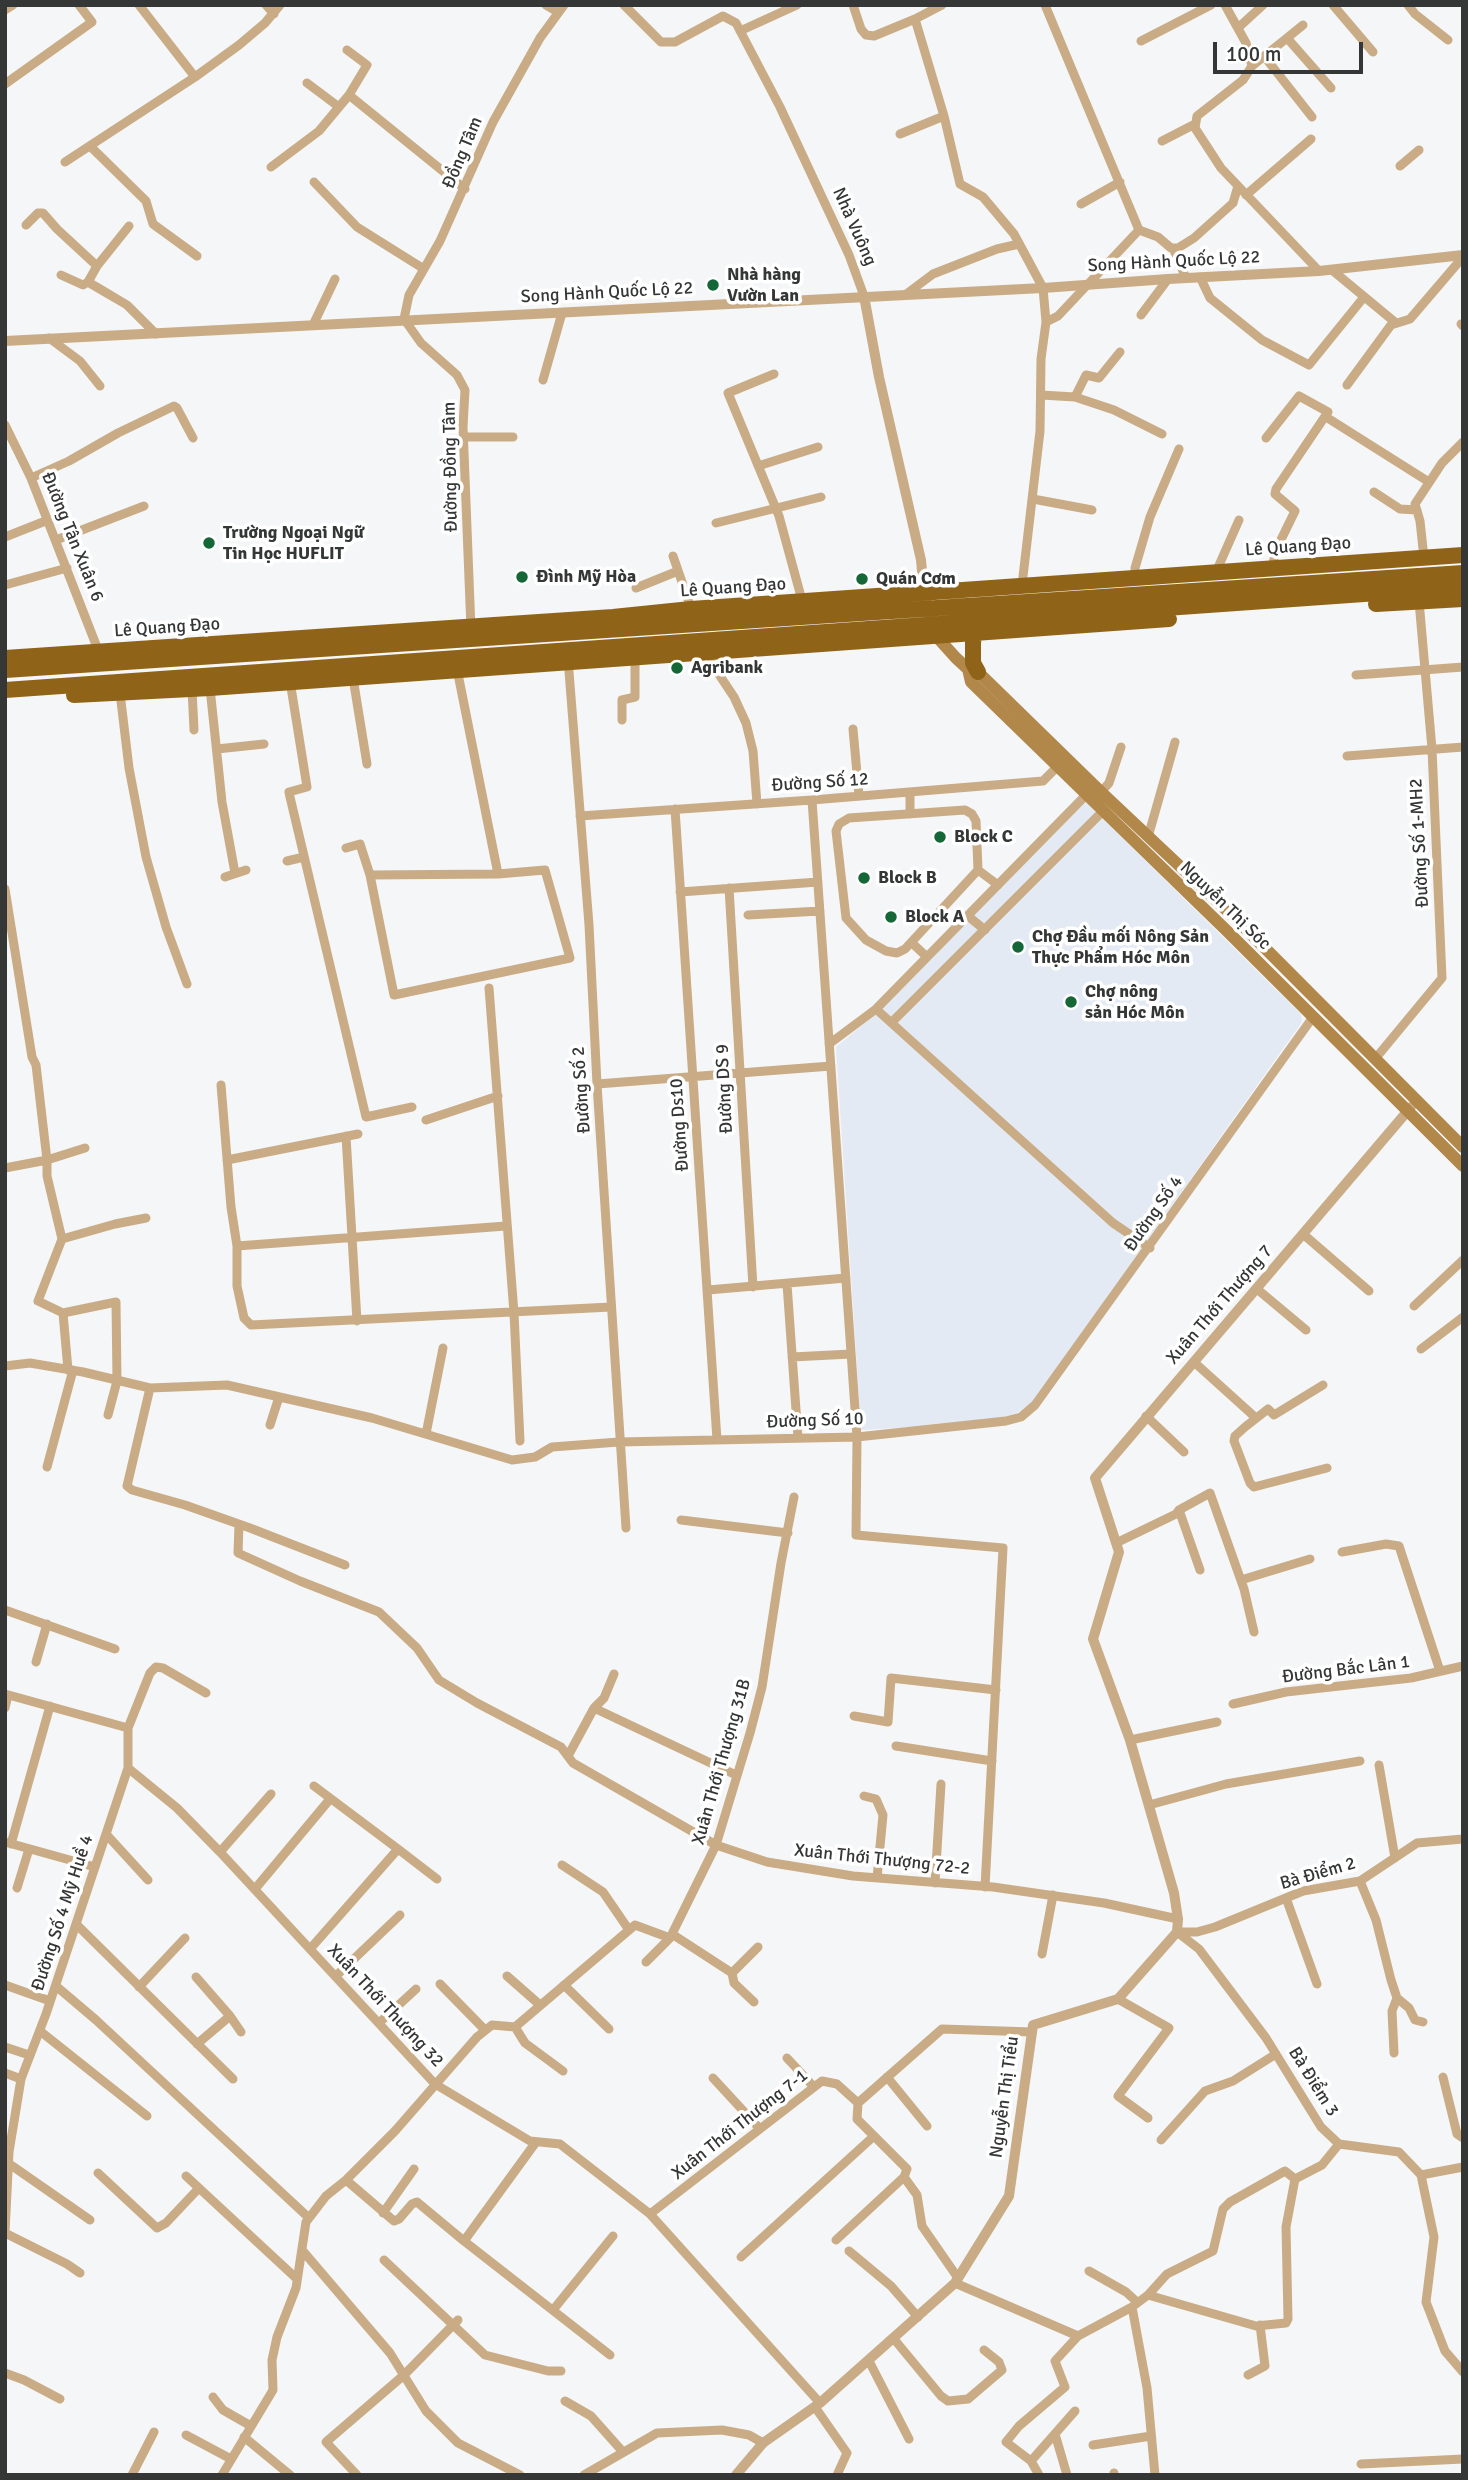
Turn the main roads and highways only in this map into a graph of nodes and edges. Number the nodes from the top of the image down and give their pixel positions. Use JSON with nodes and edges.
{"nodes":[{"id":1,"x":1463,"y":555,"type":"edge"},
{"id":2,"x":1463,"y":573,"type":"edge"},
{"id":3,"x":1463,"y":587,"type":"edge"},
{"id":4,"x":1463,"y":598,"type":"edge"},
{"id":5,"x":925,"y":601,"type":"junction"},
{"id":6,"x":977,"y":628,"type":"junction"},
{"id":7,"x":934,"y":631,"type":"junction"},
{"id":8,"x":568,"y":656,"type":"junction"},
{"id":9,"x":5,"y":658,"type":"edge"},
{"id":10,"x":101,"y":658,"type":"junction"},
{"id":11,"x":5,"y":670,"type":"edge"},
{"id":12,"x":973,"y":670,"type":"junction"},
{"id":13,"x":290,"y":676,"type":"junction"},
{"id":14,"x":5,"y":690,"type":"edge"},
{"id":15,"x":5,"y":700,"type":"edge"},
{"id":16,"x":1411,"y":1106,"type":"junction"},
{"id":17,"x":1463,"y":1147,"type":"edge"},
{"id":18,"x":1463,"y":1166,"type":"edge"}],
"edges":[{"from":1,"to":5,"type":"highway","name":"Lê Quang Đạo"},
{"from":2,"to":5,"type":"highway","name":"Lê Quang Đạo"},
{"from":3,"to":6,"type":"highway"},
{"from":4,"to":6,"type":"highway"},
{"from":5,"to":7,"type":"main road","name":"Nguyễn Thị Sóc"},
{"from":5,"to":10,"type":"highway","name":"Lê Quang Đạo"},
{"from":6,"to":7,"type":"highway"},
{"from":6,"to":12,"type":"highway"},
{"from":7,"to":8,"type":"highway"},
{"from":7,"to":8,"type":"highway"},
{"from":7,"to":12,"type":"main road","name":"Nguyễn Thị Sóc"},
{"from":8,"to":13,"type":"highway"},
{"from":8,"to":13,"type":"highway"},
{"from":9,"to":10,"type":"highway","name":"Lê Quang Đạo"},
{"from":10,"to":11,"type":"highway","name":"Lê Quang Đạo"},
{"from":12,"to":16,"type":"main road","name":"Nguyễn Thị Sóc"},
{"from":12,"to":16,"type":"main road","name":"Nguyễn Thị Sóc"},
{"from":13,"to":14,"type":"highway"},
{"from":13,"to":15,"type":"highway"},
{"from":16,"to":17,"type":"main road","name":"Nguyễn Thị Sóc"},
{"from":16,"to":18,"type":"main road","name":"Nguyễn Thị Sóc"}]}
